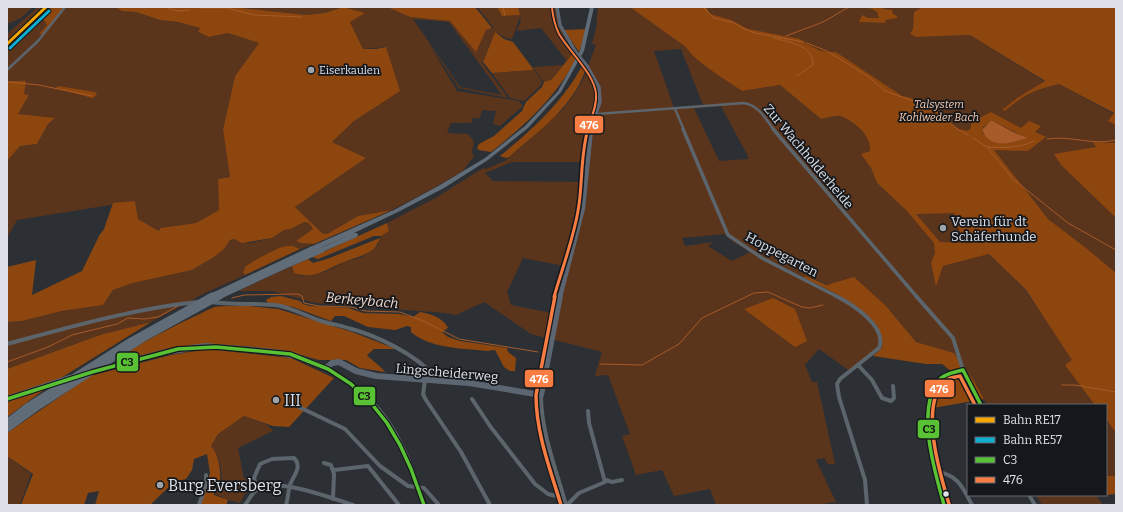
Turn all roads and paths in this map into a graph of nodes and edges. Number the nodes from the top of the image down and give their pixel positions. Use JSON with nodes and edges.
{"nodes":[{"id":1,"x":65,"y":7,"type":"edge"},
{"id":2,"x":557,"y":7,"type":"edge"},
{"id":3,"x":592,"y":7,"type":"edge"},
{"id":4,"x":596,"y":7,"type":"edge"},
{"id":5,"x":7,"y":70,"type":"edge"},
{"id":6,"x":674,"y":109,"type":"junction"},
{"id":7,"x":597,"y":114,"type":"junction"},
{"id":8,"x":7,"y":344,"type":"edge"},
{"id":9,"x":858,"y":365,"type":"junction"},
{"id":10,"x":326,"y":368,"type":"junction"},
{"id":11,"x":963,"y":370,"type":"junction"},
{"id":12,"x":429,"y":381,"type":"junction"},
{"id":13,"x":893,"y":386,"type":"dead end"},
{"id":14,"x":541,"y":395,"type":"junction"},
{"id":15,"x":7,"y":399,"type":"edge"},
{"id":16,"x":472,"y":399,"type":"dead end"},
{"id":17,"x":980,"y":404,"type":"edge"},
{"id":18,"x":299,"y":407,"type":"dead end"},
{"id":19,"x":588,"y":411,"type":"dead end"},
{"id":20,"x":7,"y":422,"type":"edge"},
{"id":21,"x":7,"y":429,"type":"edge"},
{"id":22,"x":324,"y":463,"type":"dead end"},
{"id":23,"x":334,"y":470,"type":"junction"},
{"id":24,"x":935,"y":471,"type":"junction"},
{"id":25,"x":206,"y":475,"type":"dead end"},
{"id":26,"x":606,"y":480,"type":"junction"},
{"id":27,"x":622,"y":480,"type":"dead end"},
{"id":28,"x":418,"y":486,"type":"junction"},
{"id":29,"x":290,"y":487,"type":"junction"},
{"id":30,"x":257,"y":490,"type":"junction"},
{"id":31,"x":1030,"y":496,"type":"edge"},
{"id":32,"x":564,"y":498,"type":"junction"},
{"id":33,"x":333,"y":499,"type":"junction"},
{"id":34,"x":200,"y":505,"type":"edge"},
{"id":35,"x":245,"y":505,"type":"edge"},
{"id":36,"x":286,"y":505,"type":"edge"},
{"id":37,"x":353,"y":505,"type":"edge"},
{"id":38,"x":399,"y":505,"type":"edge"},
{"id":39,"x":424,"y":505,"type":"edge"},
{"id":40,"x":439,"y":505,"type":"edge"},
{"id":41,"x":490,"y":505,"type":"edge"},
{"id":42,"x":566,"y":505,"type":"edge"},
{"id":43,"x":867,"y":505,"type":"edge"},
{"id":44,"x":944,"y":505,"type":"edge"},
{"id":45,"x":972,"y":505,"type":"edge"},
{"id":46,"x":1035,"y":505,"type":"edge"}],
"edges":[{"from":1,"to":5,"type":"street"},
{"from":2,"to":7,"type":"street","bridge":true},
{"from":3,"to":20,"type":"highway","bridge":true},
{"from":4,"to":21,"type":"highway","bridge":true},
{"from":6,"to":7,"type":"street","name":"Zur Wachholderheide"},
{"from":6,"to":9,"type":"street","name":"Hoppegarten"},
{"from":6,"to":11,"type":"street","name":"Zur Wachholderheide"},
{"from":7,"to":14,"type":"street"},
{"from":8,"to":12,"type":"street"},
{"from":9,"to":13,"type":"street"},
{"from":9,"to":43,"type":"street","name":"Hoppegarten"},
{"from":10,"to":12,"type":"street","name":"Lingscheiderweg"},
{"from":10,"to":15,"type":"street"},
{"from":10,"to":28,"type":"street"},
{"from":11,"to":17,"type":"street"},
{"from":11,"to":24,"type":"street"},
{"from":12,"to":14,"type":"street","name":"Lingscheiderweg"},
{"from":12,"to":41,"type":"street"},
{"from":14,"to":32,"type":"street"},
{"from":16,"to":32,"type":"street"},
{"from":18,"to":28,"type":"street"},
{"from":19,"to":26,"type":"street"},
{"from":22,"to":23,"type":"street"},
{"from":23,"to":33,"type":"street"},
{"from":23,"to":38,"type":"street"},
{"from":24,"to":44,"type":"street"},
{"from":24,"to":45,"type":"street"},
{"from":25,"to":34,"type":"street"},
{"from":26,"to":27,"type":"street"},
{"from":26,"to":42,"type":"street"},
{"from":28,"to":39,"type":"street"},
{"from":28,"to":40,"type":"street"},
{"from":29,"to":30,"type":"street"},
{"from":29,"to":30,"type":"street"},
{"from":29,"to":33,"type":"street"},
{"from":29,"to":36,"type":"street"},
{"from":30,"to":35,"type":"street"},
{"from":31,"to":46,"type":"street"},
{"from":32,"to":42,"type":"street"},
{"from":33,"to":37,"type":"street"}]}
